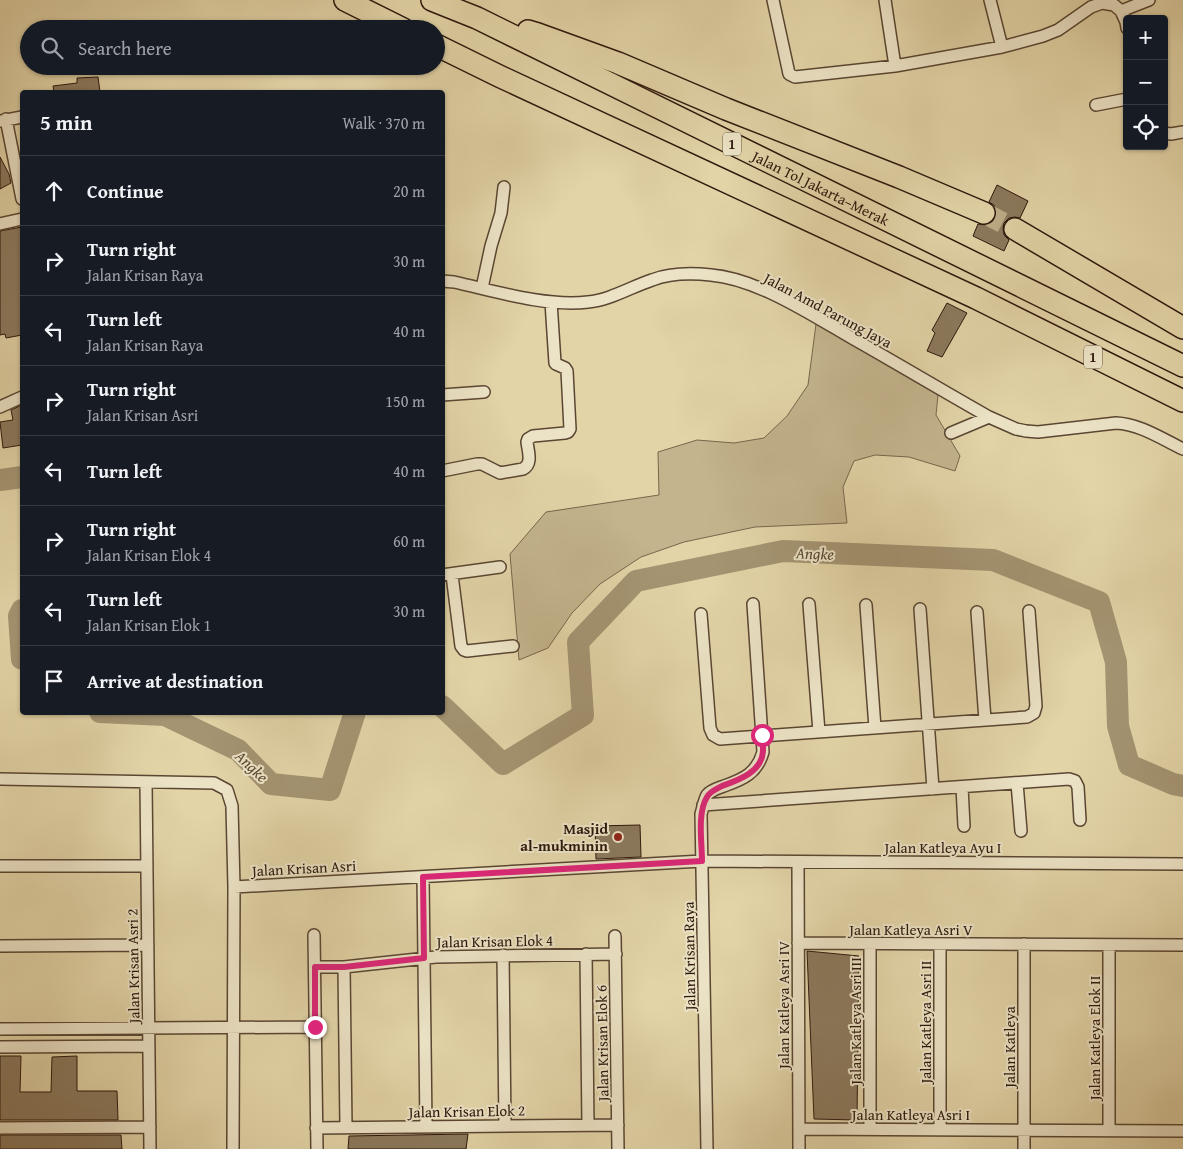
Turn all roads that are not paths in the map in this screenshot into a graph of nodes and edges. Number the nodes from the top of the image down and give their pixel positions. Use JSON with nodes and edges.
{"nodes":[{"id":1,"x":345,"y":0,"type":"edge"},
{"id":2,"x":432,"y":0,"type":"edge"},
{"id":3,"x":773,"y":0,"type":"edge"},
{"id":4,"x":885,"y":0,"type":"edge"},
{"id":5,"x":990,"y":0,"type":"edge"},
{"id":6,"x":1149,"y":0,"type":"edge"},
{"id":7,"x":1121,"y":10,"type":"junction"},
{"id":8,"x":1123,"y":15,"type":"edge"},
{"id":9,"x":476,"y":18,"type":"junction"},
{"id":10,"x":385,"y":20,"type":"edge"},
{"id":11,"x":1002,"y":47,"type":"junction"},
{"id":12,"x":445,"y":49,"type":"edge"},
{"id":13,"x":895,"y":66,"type":"junction"},
{"id":14,"x":1123,"y":100,"type":"edge"},
{"id":15,"x":1096,"y":105,"type":"dead end"},
{"id":16,"x":20,"y":117,"type":"edge"},
{"id":17,"x":3,"y":120,"type":"edge"},
{"id":18,"x":1183,"y":132,"type":"edge"},
{"id":19,"x":1168,"y":134,"type":"edge"},
{"id":20,"x":504,"y":187,"type":"dead end"},
{"id":21,"x":20,"y":191,"type":"edge"},
{"id":22,"x":984,"y":213,"type":"tunnel mouth"},
{"id":23,"x":20,"y":220,"type":"edge"},
{"id":24,"x":0,"y":224,"type":"edge"},
{"id":25,"x":1015,"y":229,"type":"tunnel mouth"},
{"id":26,"x":445,"y":281,"type":"edge"},
{"id":27,"x":482,"y":288,"type":"junction"},
{"id":28,"x":551,"y":302,"type":"junction"},
{"id":29,"x":1183,"y":328,"type":"edge"},
{"id":30,"x":1183,"y":366,"type":"edge"},
{"id":31,"x":484,"y":392,"type":"dead end"},
{"id":32,"x":445,"y":395,"type":"edge"},
{"id":33,"x":20,"y":398,"type":"edge"},
{"id":34,"x":1183,"y":401,"type":"edge"},
{"id":35,"x":0,"y":407,"type":"edge"},
{"id":36,"x":989,"y":417,"type":"junction"},
{"id":37,"x":950,"y":433,"type":"dead end"},
{"id":38,"x":1183,"y":449,"type":"edge"},
{"id":39,"x":445,"y":470,"type":"edge"},
{"id":40,"x":500,"y":567,"type":"dead end"},
{"id":41,"x":447,"y":575,"type":"edge"},
{"id":42,"x":753,"y":604,"type":"dead end"},
{"id":43,"x":809,"y":604,"type":"dead end"},
{"id":44,"x":866,"y":604,"type":"dead end"},
{"id":45,"x":920,"y":609,"type":"dead end"},
{"id":46,"x":1029,"y":611,"type":"dead end"},
{"id":47,"x":977,"y":612,"type":"dead end"},
{"id":48,"x":701,"y":614,"type":"dead end"},
{"id":49,"x":513,"y":646,"type":"dead end"},
{"id":50,"x":985,"y":720,"type":"junction"},
{"id":51,"x":928,"y":724,"type":"junction"},
{"id":52,"x":875,"y":728,"type":"junction"},
{"id":53,"x":818,"y":732,"type":"junction"},
{"id":54,"x":762,"y":735,"type":"junction"},
{"id":55,"x":0,"y":779,"type":"edge"},
{"id":56,"x":146,"y":782,"type":"junction"},
{"id":57,"x":1018,"y":784,"type":"junction"},
{"id":58,"x":962,"y":787,"type":"junction"},
{"id":59,"x":933,"y":789,"type":"junction"},
{"id":60,"x":703,"y":804,"type":"junction"},
{"id":61,"x":1080,"y":820,"type":"dead end"},
{"id":62,"x":964,"y":826,"type":"dead end"},
{"id":63,"x":1021,"y":831,"type":"dead end"},
{"id":64,"x":702,"y":861,"type":"junction"},
{"id":65,"x":798,"y":862,"type":"junction"},
{"id":66,"x":1183,"y":864,"type":"edge"},
{"id":67,"x":0,"y":866,"type":"edge"},
{"id":68,"x":147,"y":866,"type":"junction"},
{"id":69,"x":423,"y":877,"type":"junction"},
{"id":70,"x":234,"y":887,"type":"junction"},
{"id":71,"x":314,"y":935,"type":"dead end"},
{"id":72,"x":615,"y":936,"type":"dead end"},
{"id":73,"x":798,"y":943,"type":"junction"},
{"id":74,"x":870,"y":944,"type":"junction"},
{"id":75,"x":940,"y":944,"type":"junction"},
{"id":76,"x":1024,"y":944,"type":"junction"},
{"id":77,"x":148,"y":945,"type":"junction"},
{"id":78,"x":1109,"y":945,"type":"junction"},
{"id":79,"x":1183,"y":945,"type":"edge"},
{"id":80,"x":0,"y":946,"type":"edge"},
{"id":81,"x":586,"y":954,"type":"junction"},
{"id":82,"x":616,"y":954,"type":"junction"},
{"id":83,"x":503,"y":955,"type":"junction"},
{"id":84,"x":424,"y":958,"type":"junction"},
{"id":85,"x":315,"y":967,"type":"junction"},
{"id":86,"x":344,"y":967,"type":"junction"},
{"id":87,"x":233,"y":1027,"type":"junction"},
{"id":88,"x":315,"y":1027,"type":"junction"},
{"id":89,"x":0,"y":1028,"type":"edge"},
{"id":90,"x":149,"y":1028,"type":"junction"},
{"id":91,"x":0,"y":1046,"type":"edge"},
{"id":92,"x":149,"y":1046,"type":"junction"},
{"id":93,"x":588,"y":1125,"type":"junction"},
{"id":94,"x":618,"y":1125,"type":"junction"},
{"id":95,"x":505,"y":1126,"type":"junction"},
{"id":96,"x":150,"y":1127,"type":"junction"},
{"id":97,"x":346,"y":1127,"type":"junction"},
{"id":98,"x":426,"y":1127,"type":"junction"},
{"id":99,"x":0,"y":1128,"type":"edge"},
{"id":100,"x":316,"y":1128,"type":"junction"},
{"id":101,"x":798,"y":1129,"type":"junction"},
{"id":102,"x":870,"y":1129,"type":"junction"},
{"id":103,"x":940,"y":1129,"type":"junction"},
{"id":104,"x":1024,"y":1130,"type":"junction"},
{"id":105,"x":1109,"y":1130,"type":"junction"},
{"id":106,"x":1183,"y":1131,"type":"edge"},
{"id":107,"x":150,"y":1149,"type":"edge"},
{"id":108,"x":233,"y":1149,"type":"edge"},
{"id":109,"x":316,"y":1149,"type":"edge"},
{"id":110,"x":618,"y":1149,"type":"edge"},
{"id":111,"x":707,"y":1149,"type":"edge"},
{"id":112,"x":798,"y":1149,"type":"edge"},
{"id":113,"x":1024,"y":1149,"type":"edge"}],
"edges":[{"from":1,"to":10,"type":"highway"},
{"from":2,"to":9,"type":"highway","name":"Jalan Tol Jakarta–Merak","number":"1"},
{"from":3,"to":13,"type":"street"},
{"from":4,"to":13,"type":"street"},
{"from":5,"to":11,"type":"street"},
{"from":6,"to":7,"type":"street"},
{"from":7,"to":8,"type":"street"},
{"from":7,"to":11,"type":"street"},
{"from":9,"to":22,"type":"highway"},
{"from":9,"to":30,"type":"highway","name":"Jalan Tol Jakarta–Merak","number":"1"},
{"from":11,"to":13,"type":"street"},
{"from":12,"to":34,"type":"highway","number":"1"},
{"from":14,"to":15,"type":"street"},
{"from":16,"to":17,"type":"street"},
{"from":17,"to":21,"type":"street"},
{"from":18,"to":19,"type":"street"},
{"from":20,"to":27,"type":"street"},
{"from":23,"to":24,"type":"street"},
{"from":25,"to":29,"type":"highway"},
{"from":26,"to":27,"type":"street","name":"Jalan Amd Parung Jaya"},
{"from":27,"to":28,"type":"street","name":"Jalan Amd Parung Jaya"},
{"from":28,"to":36,"type":"street","name":"Jalan Amd Parung Jaya"},
{"from":28,"to":39,"type":"street"},
{"from":31,"to":32,"type":"street"},
{"from":33,"to":35,"type":"street"},
{"from":36,"to":37,"type":"street"},
{"from":36,"to":38,"type":"street","name":"Jalan Amd Parung Jaya"},
{"from":40,"to":41,"type":"street"},
{"from":41,"to":49,"type":"street"},
{"from":42,"to":54,"type":"street"},
{"from":43,"to":53,"type":"street"},
{"from":44,"to":52,"type":"street"},
{"from":45,"to":51,"type":"street"},
{"from":46,"to":50,"type":"street"},
{"from":47,"to":50,"type":"street"},
{"from":48,"to":54,"type":"street"},
{"from":50,"to":51,"type":"street"},
{"from":51,"to":52,"type":"street"},
{"from":51,"to":59,"type":"street"},
{"from":52,"to":53,"type":"street"},
{"from":53,"to":54,"type":"street"},
{"from":54,"to":60,"type":"street"},
{"from":55,"to":56,"type":"street","name":"Jalan Krisan Asri"},
{"from":56,"to":68,"type":"street","name":"Jalan Krisan Asri 2"},
{"from":56,"to":70,"type":"street","name":"Jalan Krisan Asri"},
{"from":57,"to":58,"type":"street"},
{"from":57,"to":61,"type":"street"},
{"from":57,"to":63,"type":"street"},
{"from":58,"to":59,"type":"street"},
{"from":58,"to":62,"type":"street"},
{"from":59,"to":60,"type":"street"},
{"from":60,"to":64,"type":"street","name":"Jalan Krisan Raya"},
{"from":64,"to":65,"type":"street","name":"Jalan Katleya Ayu I"},
{"from":64,"to":69,"type":"street","name":"Jalan Krisan Asri"},
{"from":64,"to":111,"type":"street","name":"Jalan Krisan Raya"},
{"from":65,"to":66,"type":"street","name":"Jalan Katleya Ayu I"},
{"from":65,"to":73,"type":"street","name":"Jalan Katleya Asri IV"},
{"from":67,"to":68,"type":"street"},
{"from":68,"to":77,"type":"street","name":"Jalan Krisan Asri 2"},
{"from":69,"to":70,"type":"street","name":"Jalan Krisan Asri"},
{"from":69,"to":84,"type":"street"},
{"from":70,"to":87,"type":"street"},
{"from":71,"to":85,"type":"street"},
{"from":72,"to":82,"type":"street","name":"Jalan Krisan Elok 6"},
{"from":73,"to":74,"type":"street","name":"Jalan Katleya Asri V"},
{"from":73,"to":101,"type":"street","name":"Jalan Katleya Asri IV"},
{"from":74,"to":75,"type":"street","name":"Jalan Katleya Asri V"},
{"from":74,"to":102,"type":"street","name":"Jalan Katleya Asri III"},
{"from":75,"to":76,"type":"street","name":"Jalan Katleya Asri V"},
{"from":75,"to":103,"type":"street","name":"Jalan Katleya Asri II"},
{"from":76,"to":78,"type":"street","name":"Jalan Katleya Asri V"},
{"from":76,"to":104,"type":"street","name":"Jalan Katleya"},
{"from":77,"to":80,"type":"street"},
{"from":77,"to":90,"type":"street","name":"Jalan Krisan Asri 2"},
{"from":78,"to":79,"type":"street","name":"Jalan Katleya Asri V"},
{"from":78,"to":105,"type":"street","name":"Jalan Katleya Elok II"},
{"from":81,"to":82,"type":"street","name":"Jalan Krisan Elok 4"},
{"from":81,"to":83,"type":"street","name":"Jalan Krisan Elok 4"},
{"from":81,"to":93,"type":"street"},
{"from":82,"to":94,"type":"street","name":"Jalan Krisan Elok 6"},
{"from":83,"to":84,"type":"street","name":"Jalan Krisan Elok 4"},
{"from":83,"to":95,"type":"street"},
{"from":84,"to":86,"type":"street","name":"Jalan Krisan Elok 4"},
{"from":84,"to":98,"type":"street"},
{"from":85,"to":86,"type":"street","name":"Jalan Krisan Elok 4"},
{"from":85,"to":88,"type":"street"},
{"from":86,"to":97,"type":"street"},
{"from":87,"to":88,"type":"street"},
{"from":87,"to":90,"type":"street"},
{"from":87,"to":108,"type":"street"},
{"from":88,"to":100,"type":"street"},
{"from":89,"to":90,"type":"street"},
{"from":90,"to":92,"type":"street","name":"Jalan Krisan Asri 2"},
{"from":91,"to":92,"type":"street"},
{"from":92,"to":96,"type":"street","name":"Jalan Krisan Asri 2"},
{"from":93,"to":94,"type":"street","name":"Jalan Krisan Elok 2"},
{"from":93,"to":95,"type":"street","name":"Jalan Krisan Elok 2"},
{"from":94,"to":110,"type":"street","name":"Jalan Krisan Elok 6"},
{"from":95,"to":98,"type":"street","name":"Jalan Krisan Elok 2"},
{"from":96,"to":99,"type":"street"},
{"from":96,"to":107,"type":"street","name":"Jalan Krisan Asri 2"},
{"from":97,"to":98,"type":"street","name":"Jalan Krisan Elok 2"},
{"from":97,"to":100,"type":"street","name":"Jalan Krisan Elok 2"},
{"from":100,"to":109,"type":"street"},
{"from":101,"to":102,"type":"street","name":"Jalan Katleya Asri I"},
{"from":101,"to":112,"type":"street","name":"Jalan Katleya Asri IV"},
{"from":102,"to":103,"type":"street","name":"Jalan Katleya Asri I"},
{"from":103,"to":104,"type":"street","name":"Jalan Katleya Asri I"},
{"from":104,"to":105,"type":"street","name":"Jalan Katleya Asri I"},
{"from":104,"to":113,"type":"street","name":"Jalan Katleya"},
{"from":105,"to":106,"type":"street","name":"Jalan Katleya Asri I"}]}
